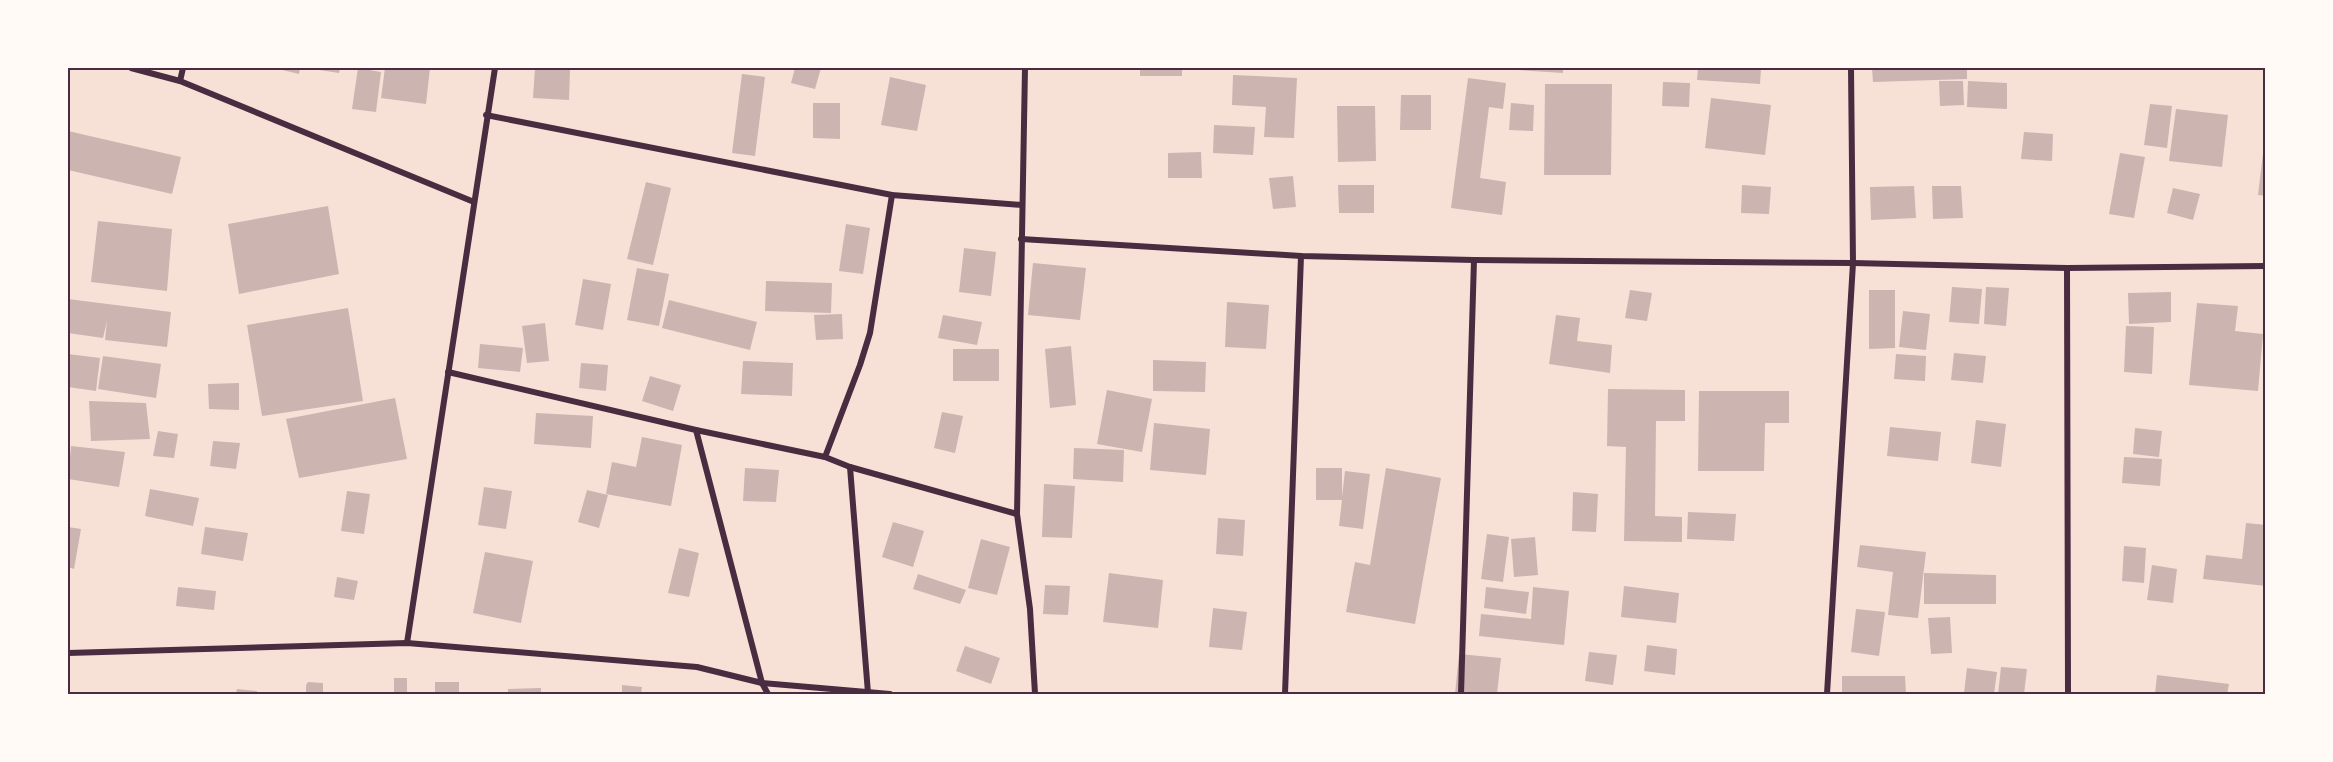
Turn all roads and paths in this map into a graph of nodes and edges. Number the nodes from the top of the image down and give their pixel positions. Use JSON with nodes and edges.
{"nodes":[{"id":1,"x":131,"y":68,"type":"edge"},
{"id":2,"x":183,"y":68,"type":"edge"},
{"id":3,"x":495,"y":68,"type":"edge"},
{"id":4,"x":1025,"y":68,"type":"edge"},
{"id":5,"x":1851,"y":68,"type":"edge"},
{"id":6,"x":180,"y":81,"type":"junction"},
{"id":7,"x":486,"y":115,"type":"junction"},
{"id":8,"x":892,"y":195,"type":"junction"},
{"id":9,"x":474,"y":201,"type":"junction"},
{"id":10,"x":1022,"y":205,"type":"junction"},
{"id":11,"x":1021,"y":239,"type":"junction"},
{"id":12,"x":1301,"y":256,"type":"junction"},
{"id":13,"x":1474,"y":260,"type":"junction"},
{"id":14,"x":1853,"y":263,"type":"junction"},
{"id":15,"x":2265,"y":266,"type":"edge"},
{"id":16,"x":2067,"y":268,"type":"junction"},
{"id":17,"x":448,"y":372,"type":"junction"},
{"id":18,"x":696,"y":430,"type":"junction"},
{"id":19,"x":825,"y":457,"type":"junction"},
{"id":20,"x":850,"y":467,"type":"junction"},
{"id":21,"x":1017,"y":514,"type":"junction"},
{"id":22,"x":407,"y":643,"type":"junction"},
{"id":23,"x":68,"y":653,"type":"edge"},
{"id":24,"x":762,"y":683,"type":"junction"},
{"id":25,"x":868,"y":693,"type":"junction"},
{"id":26,"x":768,"y":694,"type":"edge"},
{"id":27,"x":890,"y":694,"type":"edge"},
{"id":28,"x":1035,"y":694,"type":"edge"},
{"id":29,"x":1285,"y":694,"type":"edge"},
{"id":30,"x":1461,"y":694,"type":"edge"},
{"id":31,"x":1827,"y":694,"type":"edge"},
{"id":32,"x":2068,"y":694,"type":"edge"}],
"edges":[{"from":1,"to":6,"type":"street"},
{"from":2,"to":6,"type":"street"},
{"from":3,"to":7,"type":"street"},
{"from":4,"to":10,"type":"street"},
{"from":5,"to":14,"type":"street"},
{"from":6,"to":9,"type":"street"},
{"from":7,"to":8,"type":"street"},
{"from":7,"to":9,"type":"street"},
{"from":8,"to":10,"type":"street"},
{"from":8,"to":19,"type":"street"},
{"from":9,"to":17,"type":"street"},
{"from":10,"to":11,"type":"street"},
{"from":11,"to":12,"type":"street"},
{"from":11,"to":21,"type":"street"},
{"from":12,"to":13,"type":"street"},
{"from":12,"to":29,"type":"street"},
{"from":13,"to":14,"type":"street"},
{"from":13,"to":30,"type":"street"},
{"from":14,"to":16,"type":"street"},
{"from":14,"to":31,"type":"street"},
{"from":15,"to":16,"type":"street"},
{"from":16,"to":32,"type":"street"},
{"from":17,"to":18,"type":"street"},
{"from":17,"to":22,"type":"street"},
{"from":18,"to":19,"type":"street"},
{"from":18,"to":24,"type":"street"},
{"from":19,"to":20,"type":"street"},
{"from":20,"to":21,"type":"street"},
{"from":20,"to":25,"type":"street"},
{"from":21,"to":28,"type":"street"},
{"from":22,"to":23,"type":"street"},
{"from":22,"to":24,"type":"street"},
{"from":24,"to":25,"type":"street"},
{"from":24,"to":26,"type":"street"},
{"from":25,"to":27,"type":"street"}]}
